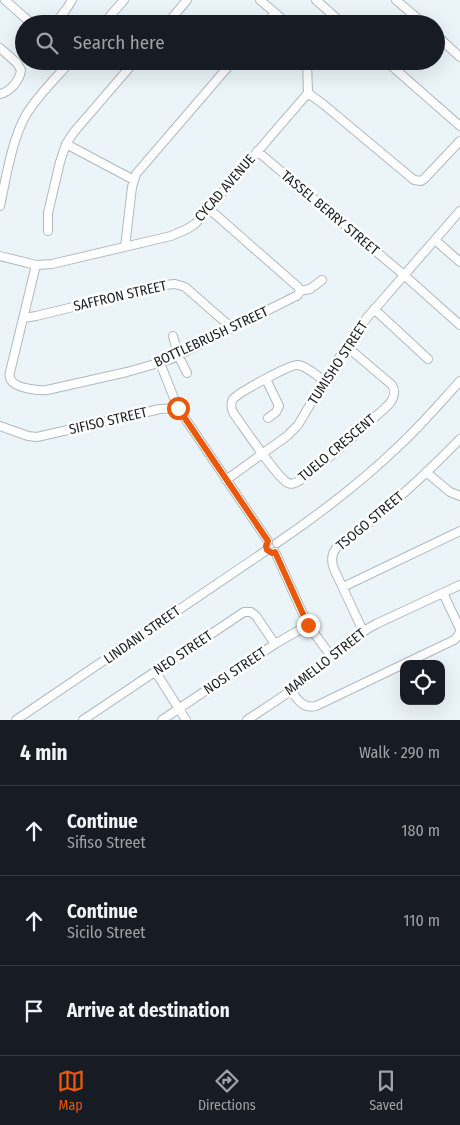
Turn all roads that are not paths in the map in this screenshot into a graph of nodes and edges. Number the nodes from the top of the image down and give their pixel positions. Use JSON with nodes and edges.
{"nodes":[{"id":1,"x":4,"y":0,"type":"edge"},
{"id":2,"x":72,"y":0,"type":"edge"},
{"id":3,"x":124,"y":0,"type":"edge"},
{"id":4,"x":187,"y":0,"type":"edge"},
{"id":5,"x":260,"y":0,"type":"edge"},
{"id":6,"x":316,"y":0,"type":"edge"},
{"id":7,"x":396,"y":0,"type":"edge"},
{"id":8,"x":275,"y":12,"type":"junction"},
{"id":9,"x":22,"y":15,"type":"edge"},
{"id":10,"x":62,"y":15,"type":"edge"},
{"id":11,"x":111,"y":15,"type":"edge"},
{"id":12,"x":174,"y":15,"type":"edge"},
{"id":13,"x":272,"y":15,"type":"edge"},
{"id":14,"x":278,"y":15,"type":"edge"},
{"id":15,"x":333,"y":15,"type":"edge"},
{"id":16,"x":414,"y":15,"type":"edge"},
{"id":17,"x":445,"y":43,"type":"edge"},
{"id":18,"x":0,"y":48,"type":"edge"},
{"id":19,"x":460,"y":57,"type":"edge"},
{"id":20,"x":15,"y":61,"type":"edge"},
{"id":21,"x":22,"y":70,"type":"edge"},
{"id":22,"x":63,"y":70,"type":"edge"},
{"id":23,"x":127,"y":70,"type":"edge"},
{"id":24,"x":225,"y":70,"type":"edge"},
{"id":25,"x":307,"y":70,"type":"edge"},
{"id":26,"x":396,"y":70,"type":"edge"},
{"id":27,"x":308,"y":93,"type":"junction"},
{"id":28,"x":0,"y":94,"type":"edge"},
{"id":29,"x":460,"y":126,"type":"edge"},
{"id":30,"x":460,"y":141,"type":"edge"},
{"id":31,"x":66,"y":144,"type":"junction"},
{"id":32,"x":257,"y":151,"type":"junction"},
{"id":33,"x":134,"y":180,"type":"junction"},
{"id":34,"x":0,"y":206,"type":"edge"},
{"id":35,"x":208,"y":208,"type":"junction"},
{"id":36,"x":460,"y":211,"type":"edge"},
{"id":37,"x":48,"y":231,"type":"dead end"},
{"id":38,"x":435,"y":240,"type":"junction"},
{"id":39,"x":125,"y":246,"type":"junction"},
{"id":40,"x":0,"y":256,"type":"edge"},
{"id":41,"x":460,"y":262,"type":"edge"},
{"id":42,"x":36,"y":265,"type":"junction"},
{"id":43,"x":404,"y":275,"type":"junction"},
{"id":44,"x":322,"y":280,"type":"dead end"},
{"id":45,"x":299,"y":293,"type":"junction"},
{"id":46,"x":374,"y":309,"type":"junction"},
{"id":47,"x":24,"y":318,"type":"junction"},
{"id":48,"x":460,"y":325,"type":"edge"},
{"id":49,"x":232,"y":328,"type":"junction"},
{"id":50,"x":173,"y":336,"type":"dead end"},
{"id":51,"x":346,"y":346,"type":"junction"},
{"id":52,"x":178,"y":355,"type":"junction"},
{"id":53,"x":428,"y":359,"type":"dead end"},
{"id":54,"x":160,"y":363,"type":"junction"},
{"id":55,"x":187,"y":373,"type":"dead end"},
{"id":56,"x":266,"y":379,"type":"junction"},
{"id":57,"x":324,"y":381,"type":"junction"},
{"id":58,"x":460,"y":381,"type":"edge"},
{"id":59,"x":178,"y":408,"type":"junction"},
{"id":60,"x":268,"y":418,"type":"dead end"},
{"id":61,"x":0,"y":426,"type":"edge"},
{"id":62,"x":459,"y":443,"type":"edge"},
{"id":63,"x":263,"y":453,"type":"junction"},
{"id":64,"x":426,"y":472,"type":"junction"},
{"id":65,"x":226,"y":480,"type":"junction"},
{"id":66,"x":460,"y":496,"type":"edge"},
{"id":67,"x":460,"y":531,"type":"edge"},
{"id":68,"x":273,"y":549,"type":"junction"},
{"id":69,"x":460,"y":585,"type":"edge"},
{"id":70,"x":343,"y":587,"type":"junction"},
{"id":71,"x":444,"y":593,"type":"junction"},
{"id":72,"x":308,"y":625,"type":"junction"},
{"id":73,"x":460,"y":630,"type":"edge"},
{"id":74,"x":364,"y":631,"type":"junction"},
{"id":75,"x":275,"y":644,"type":"junction"},
{"id":76,"x":331,"y":656,"type":"junction"},
{"id":77,"x":155,"y":671,"type":"junction"},
{"id":78,"x":291,"y":691,"type":"junction"},
{"id":79,"x":179,"y":709,"type":"junction"},
{"id":80,"x":16,"y":720,"type":"edge"},
{"id":81,"x":83,"y":720,"type":"edge"},
{"id":82,"x":162,"y":720,"type":"edge"},
{"id":83,"x":186,"y":720,"type":"edge"},
{"id":84,"x":247,"y":720,"type":"edge"}],
"edges":[{"from":1,"to":9,"type":"street"},
{"from":2,"to":10,"type":"street"},
{"from":3,"to":11,"type":"street"},
{"from":4,"to":12,"type":"street"},
{"from":5,"to":8,"type":"street"},
{"from":6,"to":15,"type":"street"},
{"from":7,"to":16,"type":"street"},
{"from":8,"to":13,"type":"street"},
{"from":8,"to":14,"type":"street"},
{"from":17,"to":19,"type":"street"},
{"from":18,"to":20,"type":"street"},
{"from":21,"to":28,"type":"street"},
{"from":22,"to":34,"type":"street"},
{"from":23,"to":31,"type":"street"},
{"from":24,"to":33,"type":"street"},
{"from":25,"to":27,"type":"street"},
{"from":26,"to":29,"type":"street"},
{"from":27,"to":30,"type":"street"},
{"from":27,"to":32,"type":"street","name":"CYCAD AVENUE"},
{"from":31,"to":33,"type":"street"},
{"from":31,"to":37,"type":"street"},
{"from":32,"to":35,"type":"street","name":"CYCAD AVENUE"},
{"from":32,"to":43,"type":"street","name":"TASSEL BERRY STREET"},
{"from":33,"to":39,"type":"street"},
{"from":35,"to":39,"type":"street","name":"CYCAD AVENUE"},
{"from":35,"to":45,"type":"street"},
{"from":36,"to":38,"type":"street","name":"TUMISHO STREET"},
{"from":38,"to":41,"type":"street"},
{"from":38,"to":43,"type":"street","name":"TUMISHO STREET"},
{"from":39,"to":42,"type":"street","name":"CYCAD AVENUE"},
{"from":40,"to":42,"type":"street","name":"CYCAD AVENUE"},
{"from":42,"to":47,"type":"street"},
{"from":43,"to":46,"type":"street","name":"TUMISHO STREET"},
{"from":43,"to":48,"type":"street","name":"TASSEL BERRY STREET"},
{"from":44,"to":45,"type":"street","name":"BOTTLEBRUSH STREET"},
{"from":45,"to":49,"type":"street","name":"BOTTLEBRUSH STREET"},
{"from":46,"to":51,"type":"street","name":"TUMISHO STREET"},
{"from":46,"to":53,"type":"street"},
{"from":47,"to":49,"type":"street","name":"SAFFRON STREET"},
{"from":47,"to":54,"type":"street","name":"BOTTLEBRUSH STREET"},
{"from":49,"to":52,"type":"street","name":"BOTTLEBRUSH STREET"},
{"from":50,"to":52,"type":"street"},
{"from":51,"to":57,"type":"street","name":"TUMISHO STREET"},
{"from":51,"to":63,"type":"street","name":"TUELO CRESCENT"},
{"from":52,"to":54,"type":"street","name":"BOTTLEBRUSH STREET"},
{"from":52,"to":55,"type":"street"},
{"from":54,"to":59,"type":"street"},
{"from":56,"to":57,"type":"street","name":"TUELO CRESCENT"},
{"from":56,"to":60,"type":"street"},
{"from":56,"to":63,"type":"street","name":"TUELO CRESCENT"},
{"from":57,"to":63,"type":"street","name":"TUMISHO STREET"},
{"from":58,"to":68,"type":"street","name":"LINDANI STREET"},
{"from":59,"to":61,"type":"street","name":"SIFISO STREET"},
{"from":59,"to":65,"type":"street"},
{"from":62,"to":64,"type":"street","name":"TSOGO STREET"},
{"from":63,"to":65,"type":"street","name":"TUMISHO STREET"},
{"from":64,"to":66,"type":"street"},
{"from":64,"to":70,"type":"street","name":"TSOGO STREET"},
{"from":65,"to":68,"type":"street"},
{"from":67,"to":70,"type":"street"},
{"from":68,"to":72,"type":"street"},
{"from":68,"to":80,"type":"street","name":"LINDANI STREET"},
{"from":69,"to":71,"type":"street","name":"MAMELLO STREET"},
{"from":70,"to":74,"type":"street","name":"TSOGO STREET"},
{"from":71,"to":73,"type":"street"},
{"from":71,"to":74,"type":"street","name":"MAMELLO STREET"},
{"from":72,"to":75,"type":"street","name":"NOSI STREET"},
{"from":72,"to":76,"type":"street"},
{"from":73,"to":78,"type":"street"},
{"from":74,"to":76,"type":"street","name":"MAMELLO STREET"},
{"from":75,"to":77,"type":"street","name":"NEO STREET"},
{"from":75,"to":79,"type":"street","name":"NOSI STREET"},
{"from":76,"to":78,"type":"street","name":"MAMELLO STREET"},
{"from":77,"to":79,"type":"street"},
{"from":77,"to":81,"type":"street","name":"NEO STREET"},
{"from":78,"to":84,"type":"street","name":"MAMELLO STREET"},
{"from":79,"to":82,"type":"street","name":"NOSI STREET"},
{"from":79,"to":83,"type":"street"}]}
